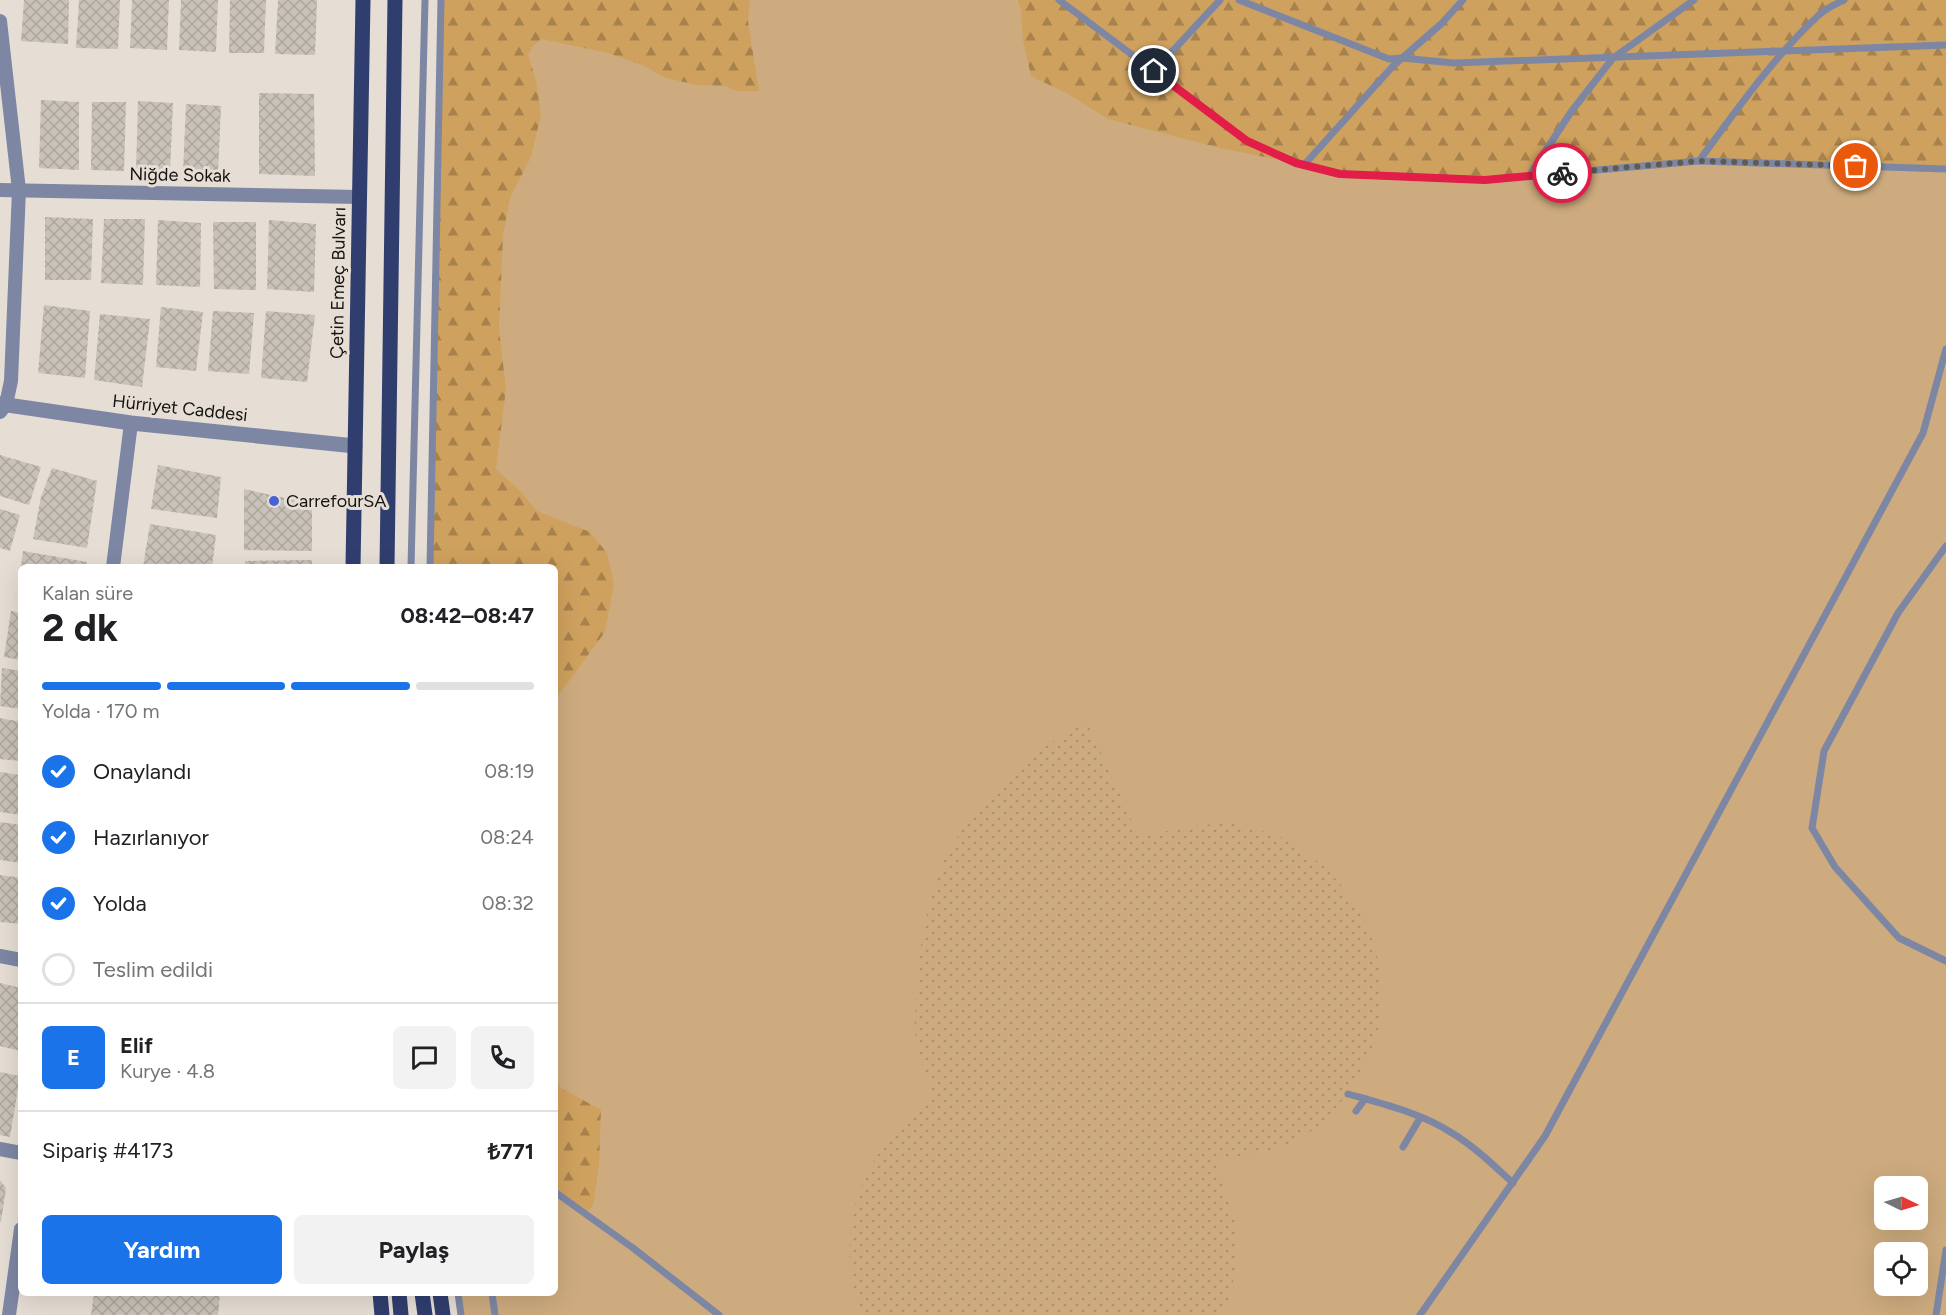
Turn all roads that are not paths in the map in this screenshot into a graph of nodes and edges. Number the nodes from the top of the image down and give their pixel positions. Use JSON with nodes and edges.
{"nodes":[{"id":1,"x":363,"y":0,"type":"edge"},
{"id":2,"x":395,"y":0,"type":"edge"},
{"id":3,"x":425,"y":0,"type":"edge"},
{"id":4,"x":441,"y":0,"type":"edge"},
{"id":5,"x":1059,"y":0,"type":"edge"},
{"id":6,"x":1220,"y":0,"type":"edge"},
{"id":7,"x":1239,"y":0,"type":"edge"},
{"id":8,"x":1463,"y":0,"type":"edge"},
{"id":9,"x":1694,"y":0,"type":"edge"},
{"id":10,"x":1844,"y":0,"type":"edge"},
{"id":11,"x":0,"y":21,"type":"edge"},
{"id":12,"x":1946,"y":45,"type":"edge"},
{"id":13,"x":1785,"y":50,"type":"junction"},
{"id":14,"x":1402,"y":58,"type":"junction"},
{"id":15,"x":1613,"y":58,"type":"junction"},
{"id":16,"x":1154,"y":71,"type":"junction"},
{"id":17,"x":1699,"y":161,"type":"junction"},
{"id":18,"x":1304,"y":165,"type":"junction"},
{"id":19,"x":1946,"y":169,"type":"edge"},
{"id":20,"x":1529,"y":176,"type":"junction"},
{"id":21,"x":0,"y":190,"type":"edge"},
{"id":22,"x":19,"y":190,"type":"junction"},
{"id":23,"x":359,"y":197,"type":"junction"},
{"id":24,"x":1946,"y":349,"type":"edge"},
{"id":25,"x":2,"y":406,"type":"edge"},
{"id":26,"x":131,"y":423,"type":"junction"},
{"id":27,"x":355,"y":446,"type":"junction"},
{"id":28,"x":1946,"y":546,"type":"edge"},
{"id":29,"x":112,"y":564,"type":"edge"},
{"id":30,"x":354,"y":564,"type":"edge"},
{"id":31,"x":387,"y":564,"type":"edge"},
{"id":32,"x":411,"y":564,"type":"edge"},
{"id":33,"x":430,"y":564,"type":"edge"},
{"id":34,"x":0,"y":956,"type":"edge"},
{"id":35,"x":18,"y":959,"type":"edge"},
{"id":36,"x":1946,"y":961,"type":"edge"},
{"id":37,"x":1348,"y":1094,"type":"dead end"},
{"id":38,"x":1365,"y":1099,"type":"junction"},
{"id":39,"x":1356,"y":1111,"type":"dead end"},
{"id":40,"x":1420,"y":1118,"type":"junction"},
{"id":41,"x":1403,"y":1148,"type":"dead end"},
{"id":42,"x":0,"y":1149,"type":"edge"},
{"id":43,"x":18,"y":1152,"type":"edge"},
{"id":44,"x":1513,"y":1183,"type":"junction"},
{"id":45,"x":558,"y":1194,"type":"edge"},
{"id":46,"x":18,"y":1250,"type":"edge"},
{"id":47,"x":1946,"y":1250,"type":"edge"},
{"id":48,"x":380,"y":1296,"type":"edge"},
{"id":49,"x":399,"y":1296,"type":"edge"},
{"id":50,"x":422,"y":1296,"type":"edge"},
{"id":51,"x":440,"y":1296,"type":"edge"},
{"id":52,"x":458,"y":1296,"type":"edge"},
{"id":53,"x":492,"y":1296,"type":"edge"},
{"id":54,"x":9,"y":1315,"type":"edge"},
{"id":55,"x":382,"y":1315,"type":"edge"},
{"id":56,"x":401,"y":1315,"type":"edge"},
{"id":57,"x":425,"y":1315,"type":"edge"},
{"id":58,"x":443,"y":1315,"type":"edge"},
{"id":59,"x":461,"y":1315,"type":"edge"},
{"id":60,"x":495,"y":1315,"type":"edge"},
{"id":61,"x":720,"y":1315,"type":"edge"},
{"id":62,"x":1420,"y":1315,"type":"edge"},
{"id":63,"x":1936,"y":1315,"type":"edge"}],
"edges":[{"from":1,"to":23,"type":"main road","name":"Çetin Emeç Bulvarı"},
{"from":2,"to":31,"type":"main road"},
{"from":3,"to":32,"type":"lane"},
{"from":4,"to":33,"type":"lane"},
{"from":5,"to":16,"type":"lane"},
{"from":6,"to":16,"type":"lane"},
{"from":7,"to":14,"type":"lane"},
{"from":8,"to":14,"type":"lane"},
{"from":9,"to":15,"type":"lane"},
{"from":10,"to":13,"type":"lane"},
{"from":11,"to":22,"type":"street"},
{"from":12,"to":13,"type":"lane"},
{"from":13,"to":15,"type":"lane"},
{"from":13,"to":17,"type":"lane"},
{"from":14,"to":15,"type":"lane"},
{"from":14,"to":18,"type":"lane"},
{"from":15,"to":20,"type":"lane"},
{"from":16,"to":18,"type":"lane"},
{"from":17,"to":19,"type":"lane"},
{"from":17,"to":20,"type":"lane"},
{"from":18,"to":20,"type":"lane"},
{"from":21,"to":22,"type":"street","name":"Niğde Sokak"},
{"from":22,"to":23,"type":"street","name":"Niğde Sokak"},
{"from":22,"to":25,"type":"street"},
{"from":23,"to":27,"type":"main road","name":"Çetin Emeç Bulvarı"},
{"from":24,"to":44,"type":"lane"},
{"from":25,"to":26,"type":"street","name":"Hürriyet Caddesi"},
{"from":26,"to":27,"type":"street","name":"Hürriyet Caddesi"},
{"from":26,"to":29,"type":"street"},
{"from":27,"to":30,"type":"main road","name":"Çetin Emeç Bulvarı"},
{"from":28,"to":36,"type":"lane"},
{"from":34,"to":35,"type":"street"},
{"from":37,"to":38,"type":"lane"},
{"from":38,"to":39,"type":"lane"},
{"from":38,"to":40,"type":"lane"},
{"from":40,"to":41,"type":"lane"},
{"from":40,"to":44,"type":"lane"},
{"from":42,"to":43,"type":"street"},
{"from":44,"to":62,"type":"lane"},
{"from":45,"to":61,"type":"lane"},
{"from":46,"to":54,"type":"street"},
{"from":47,"to":63,"type":"lane"},
{"from":48,"to":55,"type":"main road"},
{"from":49,"to":56,"type":"main road"},
{"from":50,"to":57,"type":"main road"},
{"from":51,"to":58,"type":"main road"},
{"from":52,"to":59,"type":"lane"},
{"from":53,"to":60,"type":"lane"}]}
